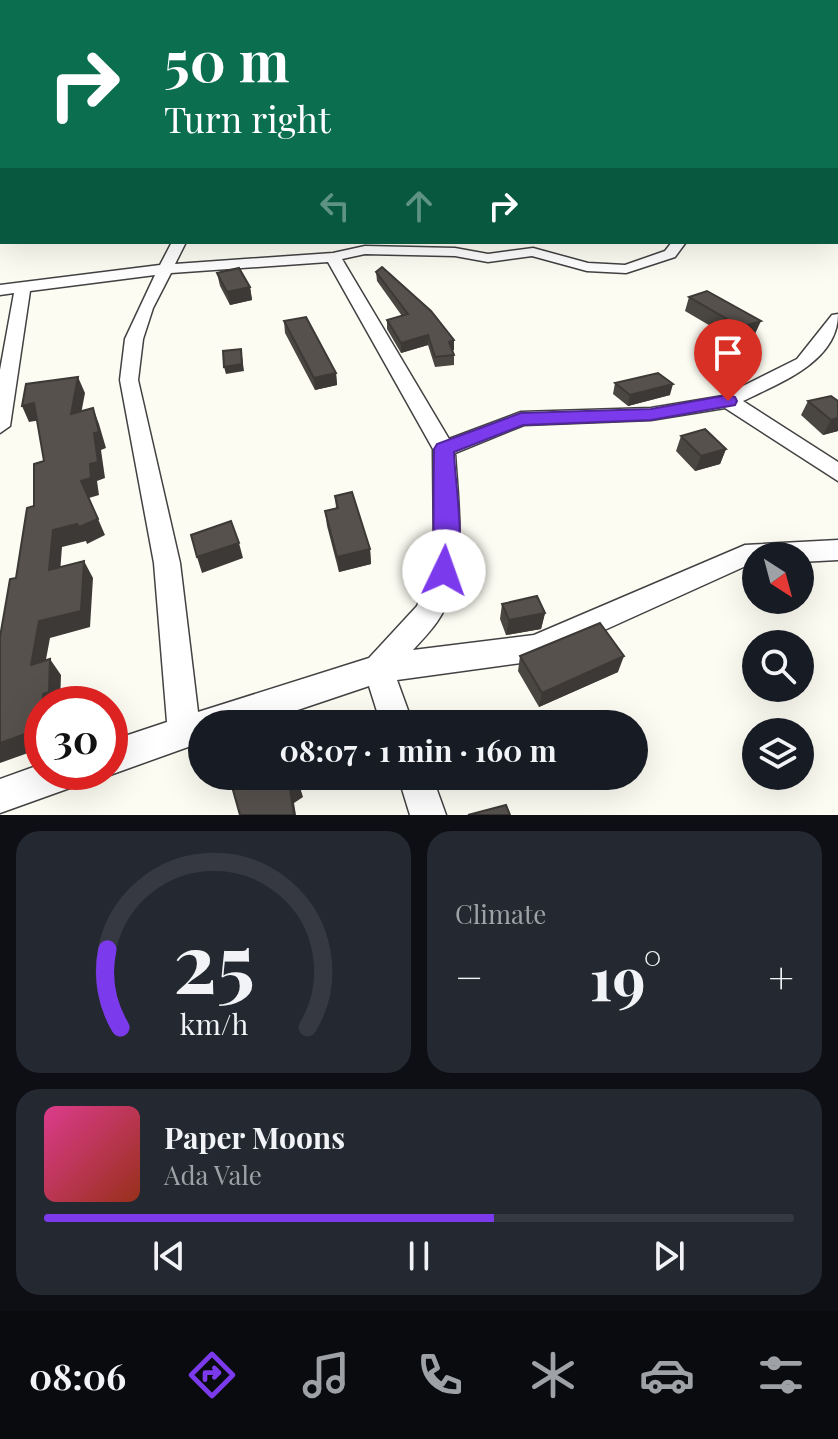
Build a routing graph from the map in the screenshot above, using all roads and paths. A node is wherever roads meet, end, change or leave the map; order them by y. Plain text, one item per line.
1 (178, 244) edge
2 (678, 244) edge
3 (333, 257) junction
4 (164, 269) junction
5 (23, 288) junction
6 (0, 290) edge
7 (838, 319) edge
8 (728, 401) junction
9 (0, 426) edge
10 (444, 449) junction
11 (838, 473) edge
12 (838, 550) edge
13 (378, 669) junction
14 (195, 710) edge
15 (251, 710) edge
16 (392, 710) edge
17 (188, 731) edge
18 (128, 752) edge
19 (24, 788) edge
20 (420, 790) edge
21 (0, 796) edge
22 (428, 815) edge

1 - 4 street
2 - 3 street
3 - 4 street
3 - 10 street
4 - 5 street
4 - 14 street
5 - 6 street
5 - 9 street
7 - 8 street
8 - 10 street
8 - 11 street
10 - 13 street
12 - 13 street
13 - 15 street
13 - 16 street
17 - 18 street
19 - 21 street
20 - 22 street

